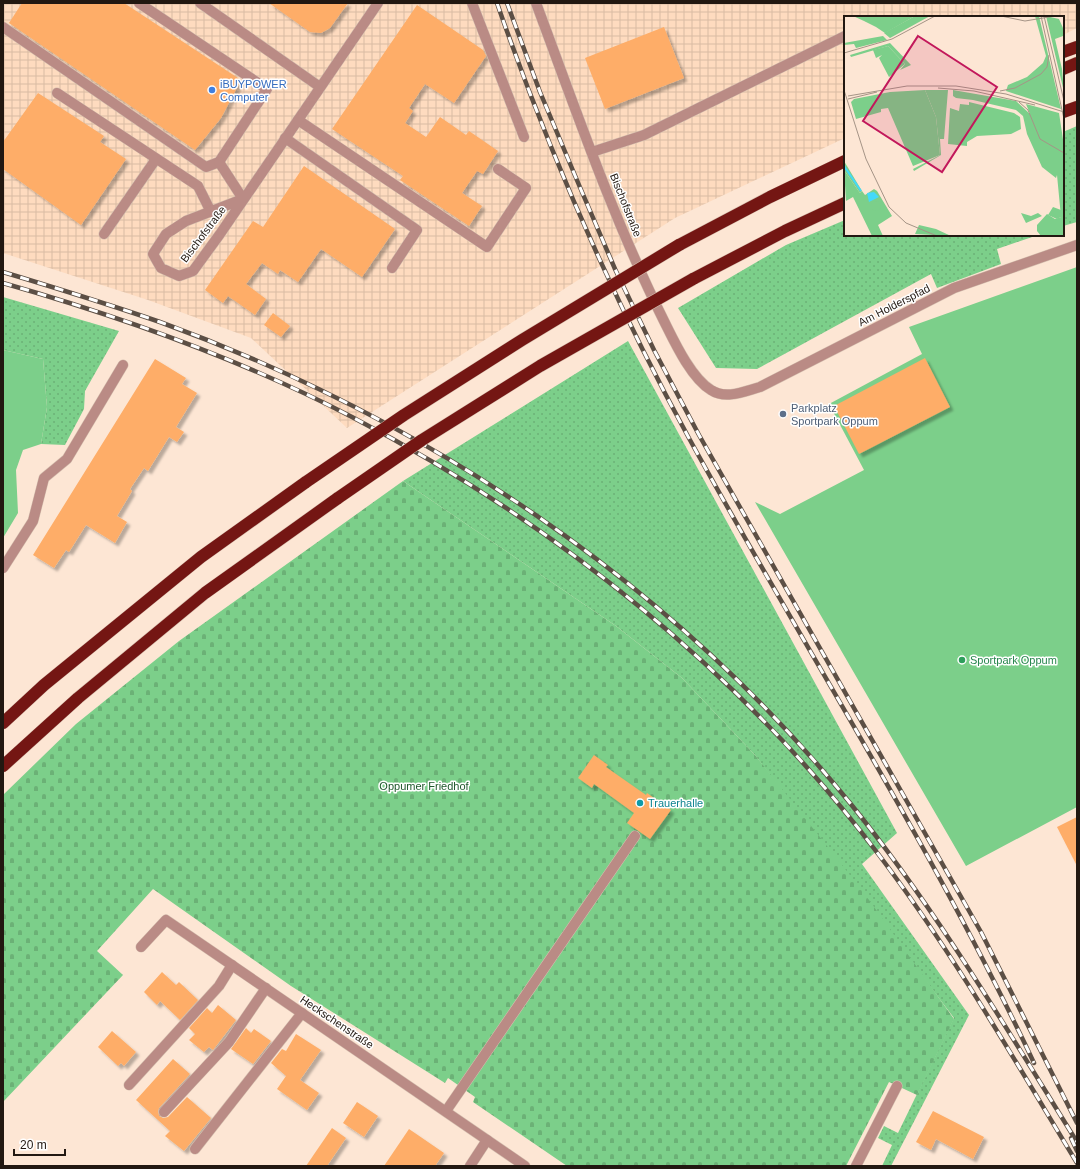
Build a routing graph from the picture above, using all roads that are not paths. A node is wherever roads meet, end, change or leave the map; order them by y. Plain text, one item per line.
1 (139, 3) edge
2 (200, 3) edge
3 (378, 3) edge
4 (472, 3) edge
5 (536, 3) edge
6 (3, 27) edge
7 (844, 36) edge
8 (1077, 47) edge
9 (1064, 52) edge
10 (1077, 63) edge
11 (1064, 69) edge
12 (320, 87) junction
13 (58, 93) dead end
14 (1077, 107) edge
15 (1064, 112) edge
16 (298, 120) junction
17 (524, 137) dead end
18 (285, 138) junction
19 (592, 152) junction
20 (156, 159) junction
21 (844, 161) edge
22 (219, 162) junction
23 (498, 169) dead end
24 (243, 199) junction
25 (844, 203) edge
26 (211, 212) junction
27 (104, 234) dead end
28 (1077, 245) edge
29 (392, 268) dead end
30 (123, 365) dead end
31 (726, 396) joint
32 (3, 568) edge
33 (3, 723) edge
34 (3, 766) edge
35 (635, 836) dead end
36 (141, 947) dead end
37 (232, 965) junction
38 (266, 988) junction
39 (302, 1013) junction
40 (129, 1085) dead end
41 (897, 1086) dead end
42 (164, 1112) dead end
43 (446, 1112) junction
44 (487, 1140) junction
45 (195, 1149) dead end
46 (470, 1166) edge
47 (525, 1166) edge
48 (856, 1166) edge

1 - 22 street
2 - 12 street
3 - 12 street, Bischofstraße
4 - 17 street
5 - 19 street, Bischofstraße
6 - 22 street
7 - 19 street
8 - 9 highway
10 - 11 highway
12 - 16 street, Bischofstraße
13 - 20 street
14 - 15 highway
16 - 18 street, Bischofstraße
16 - 23 street
18 - 24 street, Bischofstraße
18 - 29 street
19 - 31 street, Bischofstraße
20 - 26 street
20 - 27 street
21 - 33 highway, bridge
22 - 24 street
24 - 26 street, Bischofstraße
24 - 26 street, Bischofstraße
25 - 34 highway, bridge
28 - 31 street, Am Holderspfad
30 - 32 street
35 - 43 street
36 - 37 street, Heckschenstraße
37 - 38 street, Heckschenstraße
37 - 40 street
38 - 39 street, Heckschenstraße
38 - 42 street
39 - 43 street, Heckschenstraße
39 - 45 street
41 - 48 street
43 - 44 street, Heckschenstraße
44 - 46 street
44 - 47 street, Heckschenstraße

